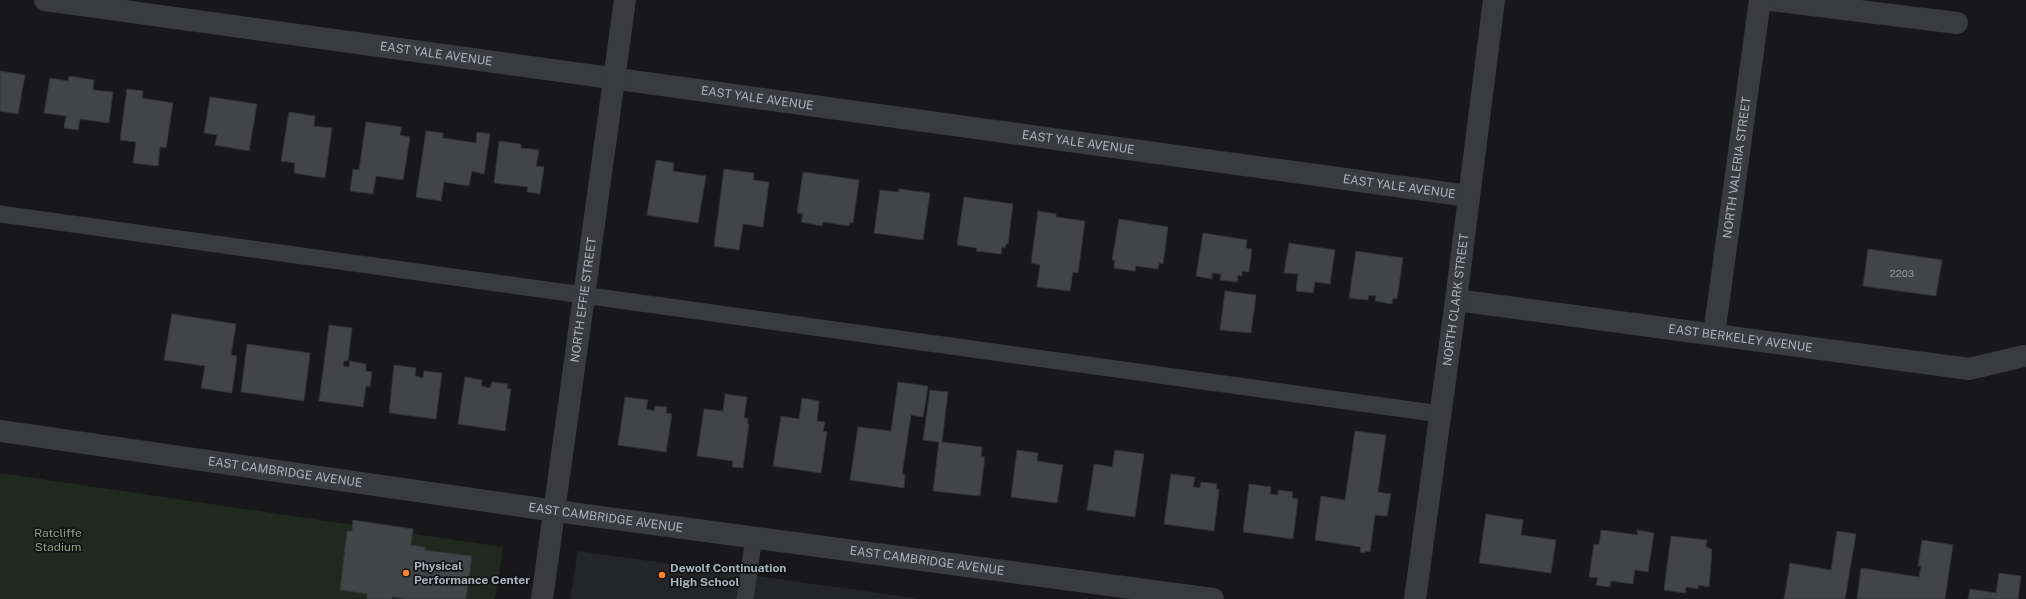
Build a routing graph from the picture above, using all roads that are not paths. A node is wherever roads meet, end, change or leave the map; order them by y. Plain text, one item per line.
1 (45, 0) edge
2 (625, 0) edge
3 (1494, 0) edge
4 (1760, 0) edge
5 (1771, 0) edge
6 (1957, 22) dead end
7 (615, 78) junction
8 (1468, 196) junction
9 (0, 214) edge
10 (585, 296) junction
11 (1456, 300) junction
12 (1714, 334) junction
13 (2024, 356) dead end
14 (1440, 414) junction
15 (0, 431) edge
16 (556, 511) junction
17 (754, 537) junction
18 (542, 599) edge
19 (745, 599) edge
20 (1213, 599) edge
21 (1415, 599) edge

1 - 7 street, EAST YALE AVENUE
2 - 7 street, NORTH EFFIE STREET
3 - 8 street, NORTH CLARK STREET
4 - 12 street, NORTH VALERIA STREET
5 - 6 street
7 - 8 street, EAST YALE AVENUE
7 - 10 street, NORTH EFFIE STREET
8 - 11 street, NORTH CLARK STREET
9 - 10 lane
10 - 14 lane
10 - 16 street, NORTH EFFIE STREET
11 - 12 street, EAST BERKELEY AVENUE
11 - 14 street, NORTH CLARK STREET
12 - 13 street, EAST BERKELEY AVENUE
14 - 21 street, NORTH CLARK STREET
15 - 16 street, EAST CAMBRIDGE AVENUE
16 - 17 street, EAST CAMBRIDGE AVENUE
16 - 18 street, NORTH EFFIE STREET
17 - 19 lane
17 - 20 street, EAST CAMBRIDGE AVENUE

